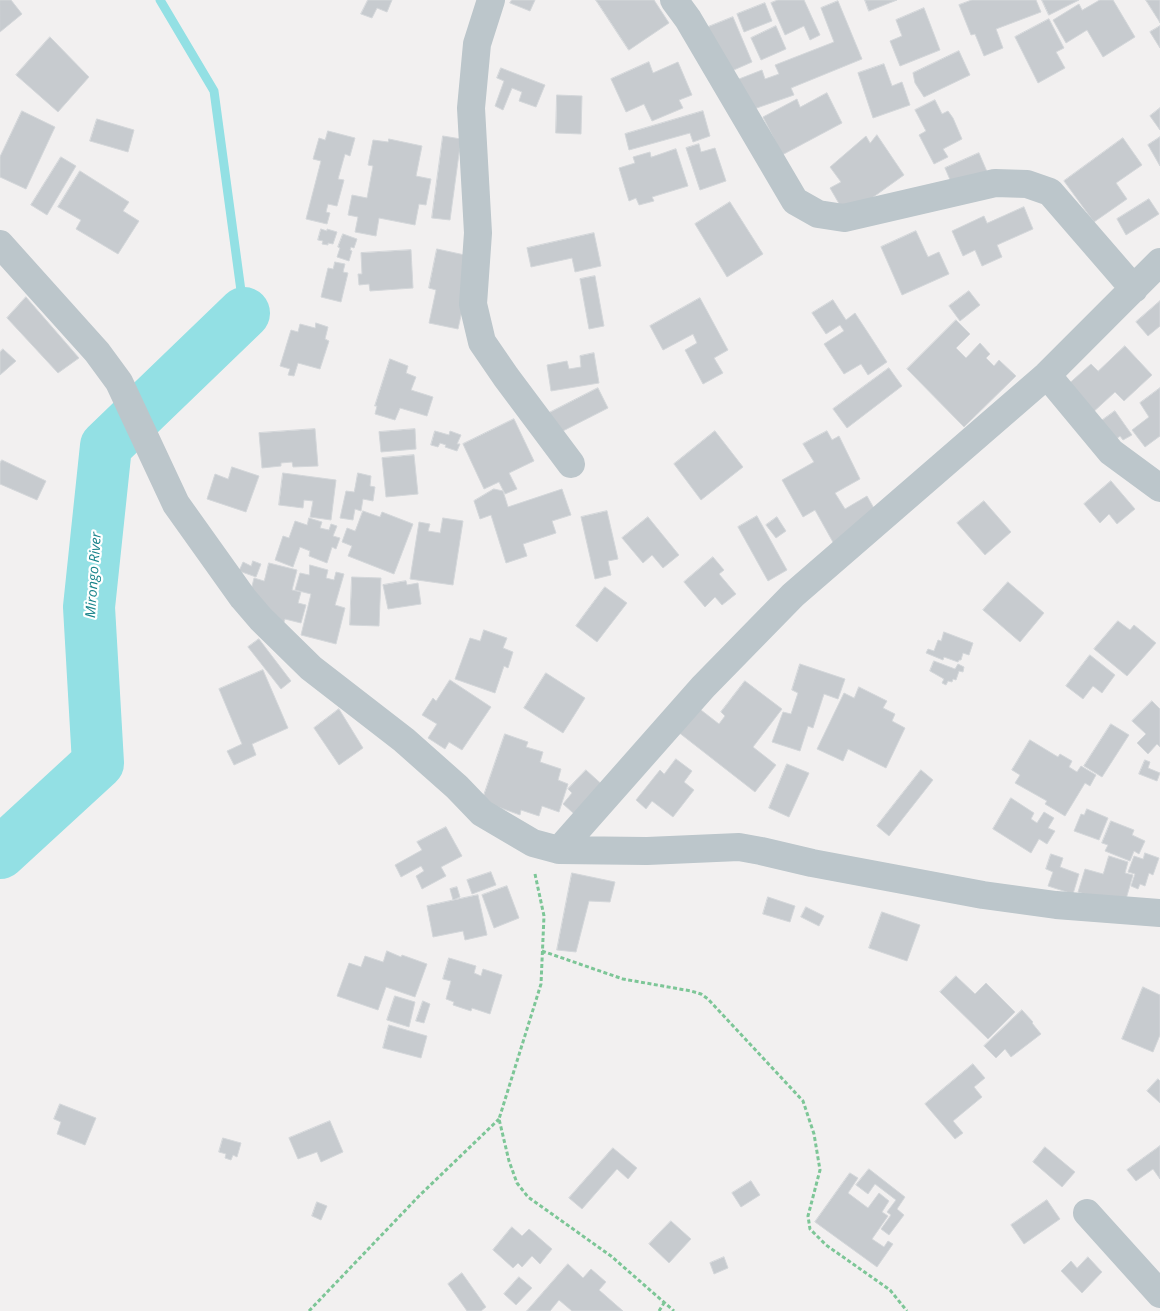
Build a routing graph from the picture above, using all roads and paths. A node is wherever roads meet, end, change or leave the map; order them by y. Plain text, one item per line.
1 (491, 0) edge
2 (674, 0) edge
3 (0, 244) edge
4 (1160, 262) edge
5 (1134, 288) junction
6 (1046, 375) junction
7 (571, 464) dead end
8 (1160, 488) edge
9 (559, 850) junction
10 (531, 866) dead end
11 (1160, 913) edge
12 (542, 951) junction
13 (499, 1119) junction
14 (1087, 1213) dead end
15 (1160, 1294) edge
16 (664, 1302) junction
17 (309, 1311) edge
18 (659, 1311) edge
19 (674, 1311) edge
20 (907, 1311) edge

1 - 7 street
2 - 5 street
3 - 9 street
4 - 5 street
5 - 6 street
6 - 8 street
6 - 9 street
9 - 11 street
10 - 12 path
12 - 13 path
12 - 20 path
13 - 16 path
13 - 17 path
14 - 15 street
16 - 18 path
16 - 19 path

